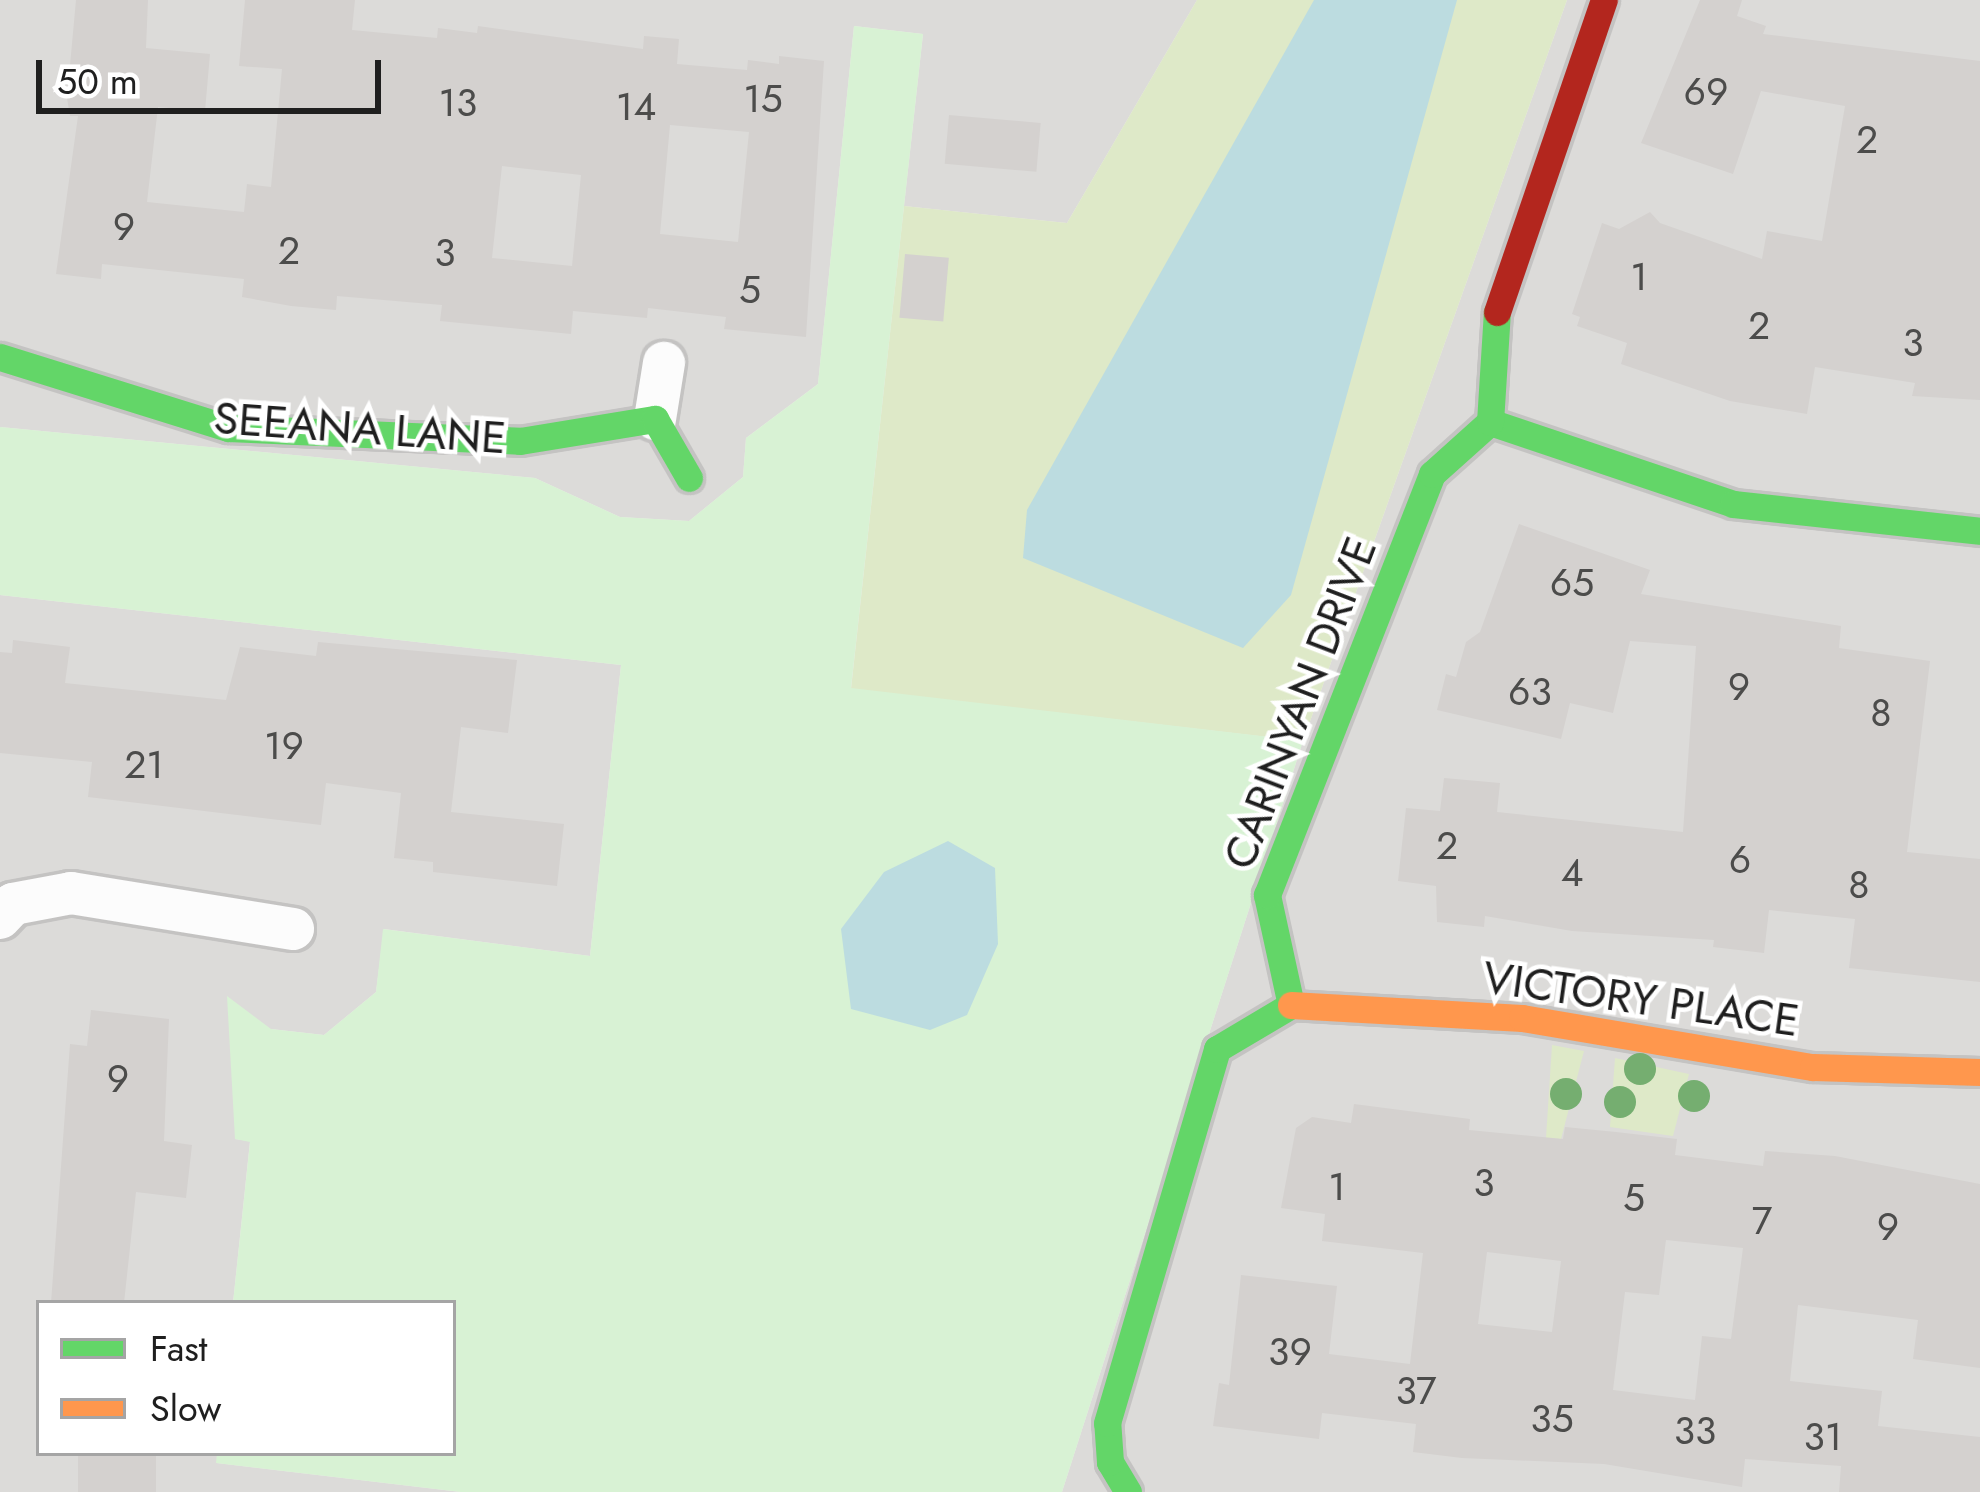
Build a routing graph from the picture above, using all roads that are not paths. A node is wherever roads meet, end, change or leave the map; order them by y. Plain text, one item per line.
1 (1604, 0) edge
2 (0, 357) edge
3 (664, 362) dead end
4 (656, 419) junction
5 (1490, 422) junction
6 (689, 478) dead end
7 (1980, 531) edge
8 (0, 918) edge
9 (293, 929) dead end
10 (1291, 1005) junction
11 (1980, 1072) edge
12 (1128, 1492) edge

1 - 5 street
2 - 4 street, SEEANA LANE
3 - 4 street
4 - 6 street
5 - 7 street
5 - 10 street, CARINYAN DRIVE
8 - 9 street
10 - 11 street, VICTORY PLACE
10 - 12 street

